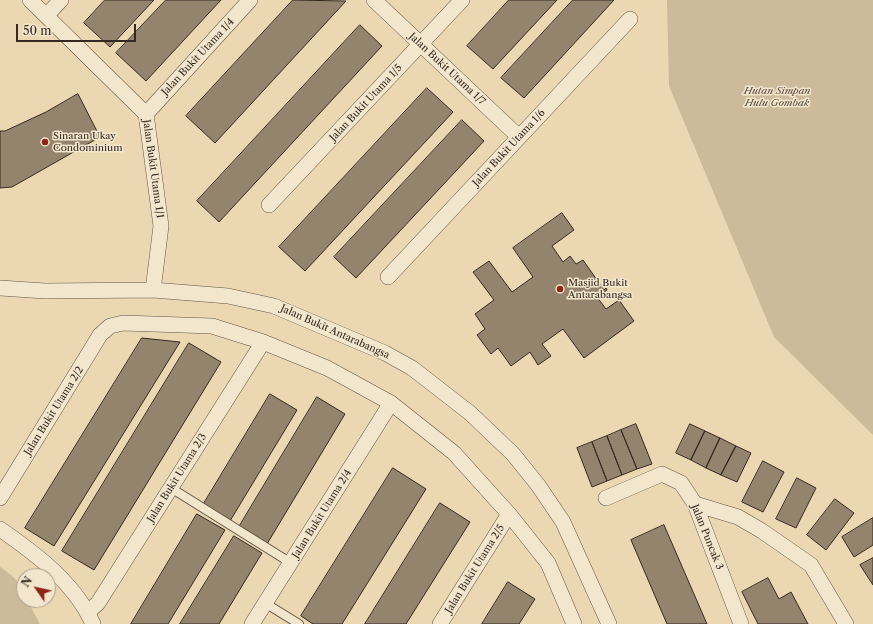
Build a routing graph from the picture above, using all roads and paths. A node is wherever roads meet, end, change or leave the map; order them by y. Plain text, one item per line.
1 (30, 0) edge
2 (61, 0) edge
3 (250, 0) edge
4 (374, 0) edge
5 (462, 0) edge
6 (47, 16) junction
7 (630, 19) dead end
8 (421, 44) junction
9 (146, 114) junction
10 (519, 137) junction
11 (270, 205) dead end
12 (388, 277) dead end
13 (0, 288) edge
14 (153, 290) junction
15 (263, 342) junction
16 (391, 403) junction
17 (171, 488) junction
18 (0, 498) edge
19 (606, 498) dead end
20 (694, 504) junction
21 (509, 514) junction
22 (0, 529) edge
23 (291, 563) junction
24 (265, 603) junction
25 (90, 618) edge
26 (252, 624) edge
27 (299, 624) edge
28 (440, 624) edge
29 (574, 624) edge
30 (609, 624) edge
31 (741, 624) edge
32 (846, 624) edge

1 - 6 street, Jalan Bukit Utama 1/1
2 - 6 street
3 - 9 street, Jalan Bukit Utama 1/4
4 - 8 street, Jalan Bukit Utama 1/7
5 - 8 street, Jalan Bukit Utama 1/5
6 - 9 street, Jalan Bukit Utama 1/1
7 - 10 street, Jalan Bukit Utama 1/6
8 - 10 street, Jalan Bukit Utama 1/7
8 - 11 street, Jalan Bukit Utama 1/5
9 - 14 street, Jalan Bukit Utama 1/1
10 - 12 street, Jalan Bukit Utama 1/6
13 - 14 street, Jalan Bukit Antarabangsa
14 - 30 street, Jalan Bukit Antarabangsa
15 - 16 street
15 - 17 street, Jalan Bukit Utama 2/3
15 - 18 street, Jalan Bukit Utama 2/2
16 - 21 street
16 - 23 street, Jalan Bukit Utama 2/4
17 - 23 lane
17 - 25 street, Jalan Bukit Utama 2/3
19 - 20 street, Jalan Puncak 3
20 - 31 street, Jalan Puncak 3
20 - 32 street
21 - 28 street, Jalan Bukit Utama 2/5
21 - 29 street
22 - 25 street
23 - 24 street, Jalan Bukit Utama 2/4
24 - 26 street, Jalan Bukit Utama 2/4
24 - 27 lane

